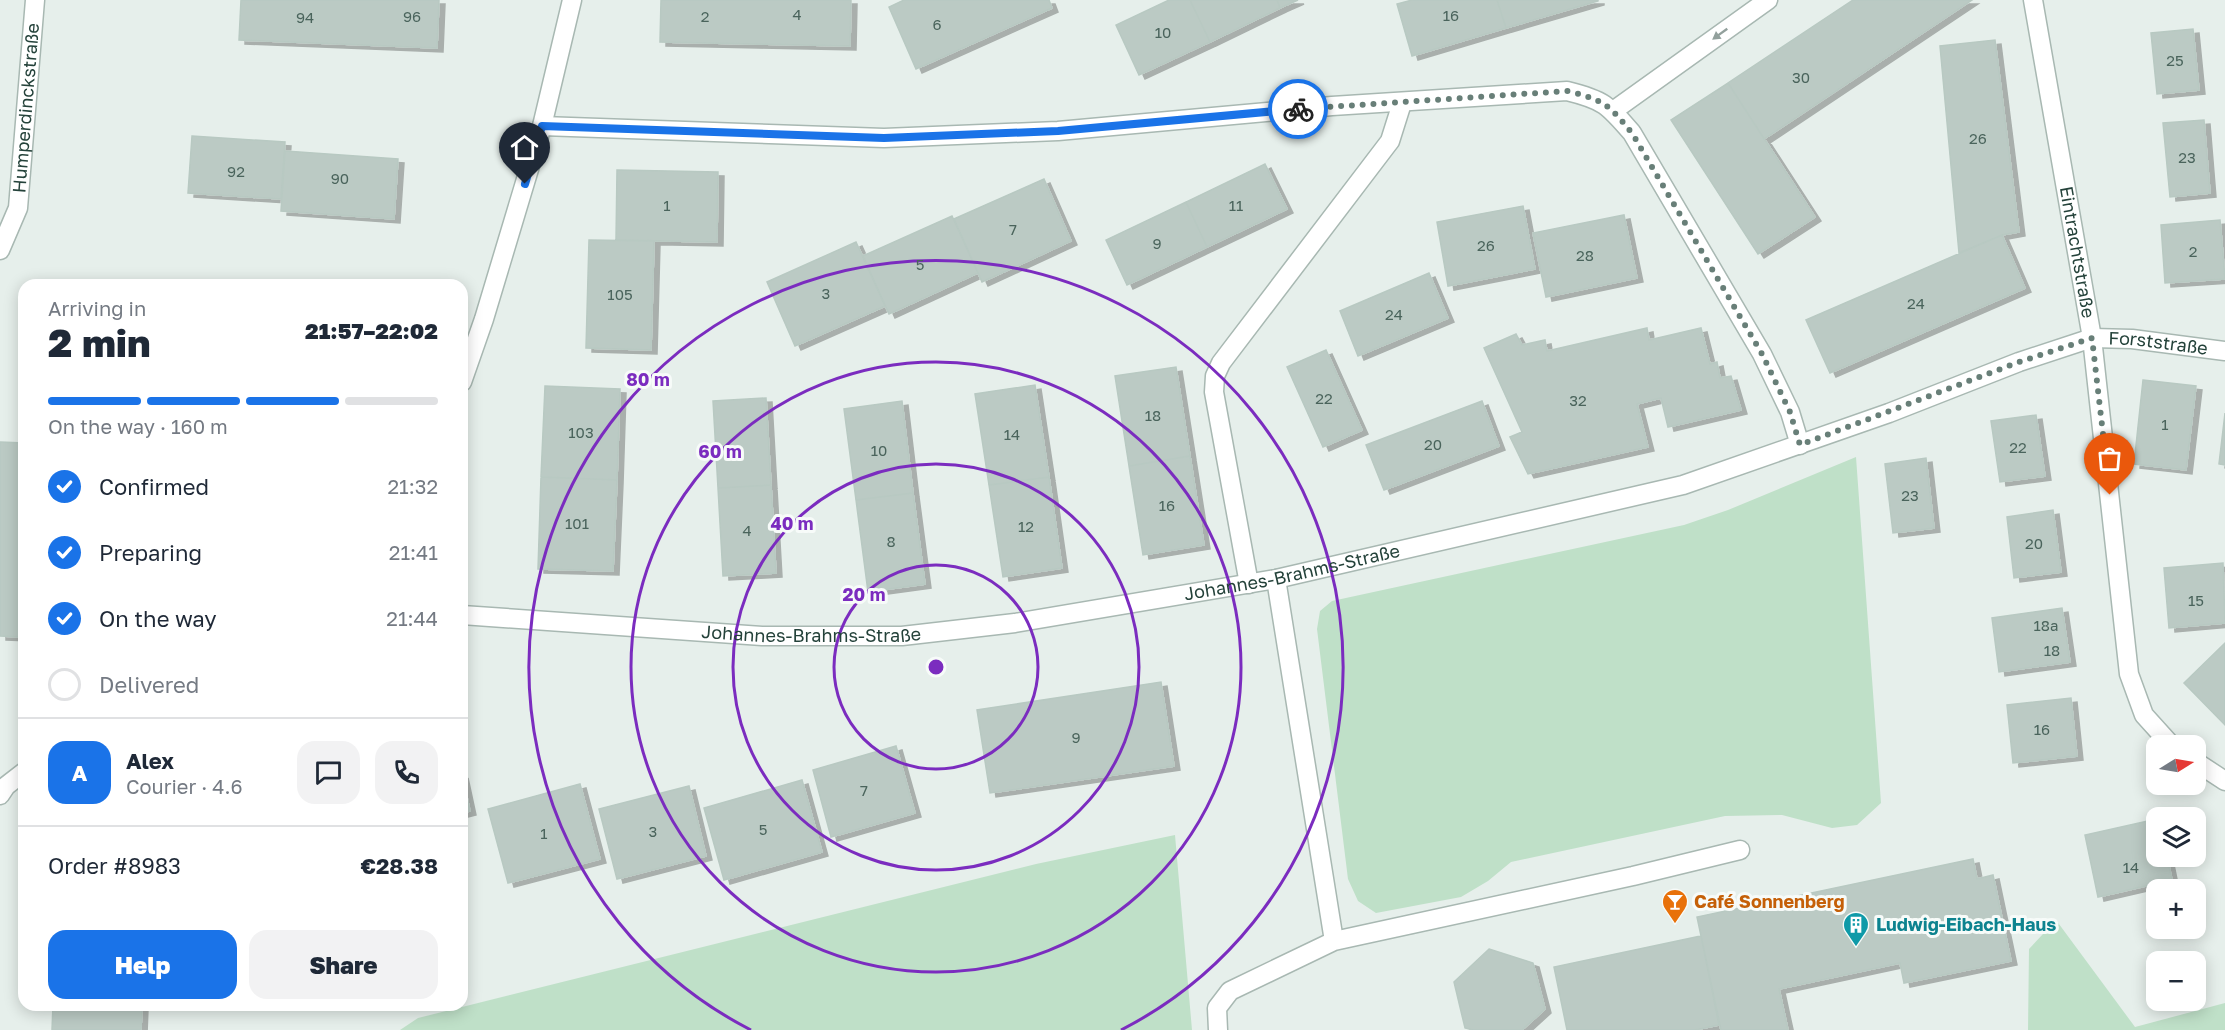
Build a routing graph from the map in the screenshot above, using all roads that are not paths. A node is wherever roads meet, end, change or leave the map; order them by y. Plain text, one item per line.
1 (35, 0) edge
2 (572, 0) edge
3 (1767, 0) edge
4 (2033, 0) edge
5 (1402, 103) junction
6 (1613, 111) junction
7 (542, 126) junction
8 (0, 250) edge
9 (2092, 338) junction
10 (2225, 351) edge
11 (468, 365) edge
12 (1800, 445) junction
13 (1276, 579) junction
14 (1249, 584) junction
15 (468, 615) edge
16 (2162, 735) edge
17 (2206, 769) edge
18 (18, 777) edge
19 (2225, 782) edge
20 (0, 795) edge
21 (1740, 850) dead end
22 (1334, 941) junction
23 (1218, 1030) edge

1 - 8 street, Humperdinckstraße
2 - 7 street
3 -> 6 street
4 - 9 street, Eintrachtstraße
5 - 6 street
5 - 7 street
5 - 14 street
6 - 12 street
7 - 11 street
9 - 10 street, Forststraße
9 - 12 street, Johannes-Brahms-Straße
9 - 16 street, Eintrachtstraße
12 - 13 street, Johannes-Brahms-Straße
13 - 14 street, Johannes-Brahms-Straße
13 - 22 street
14 - 15 street, Johannes-Brahms-Straße
17 - 19 street
18 - 20 street
21 - 22 street
22 - 23 street

